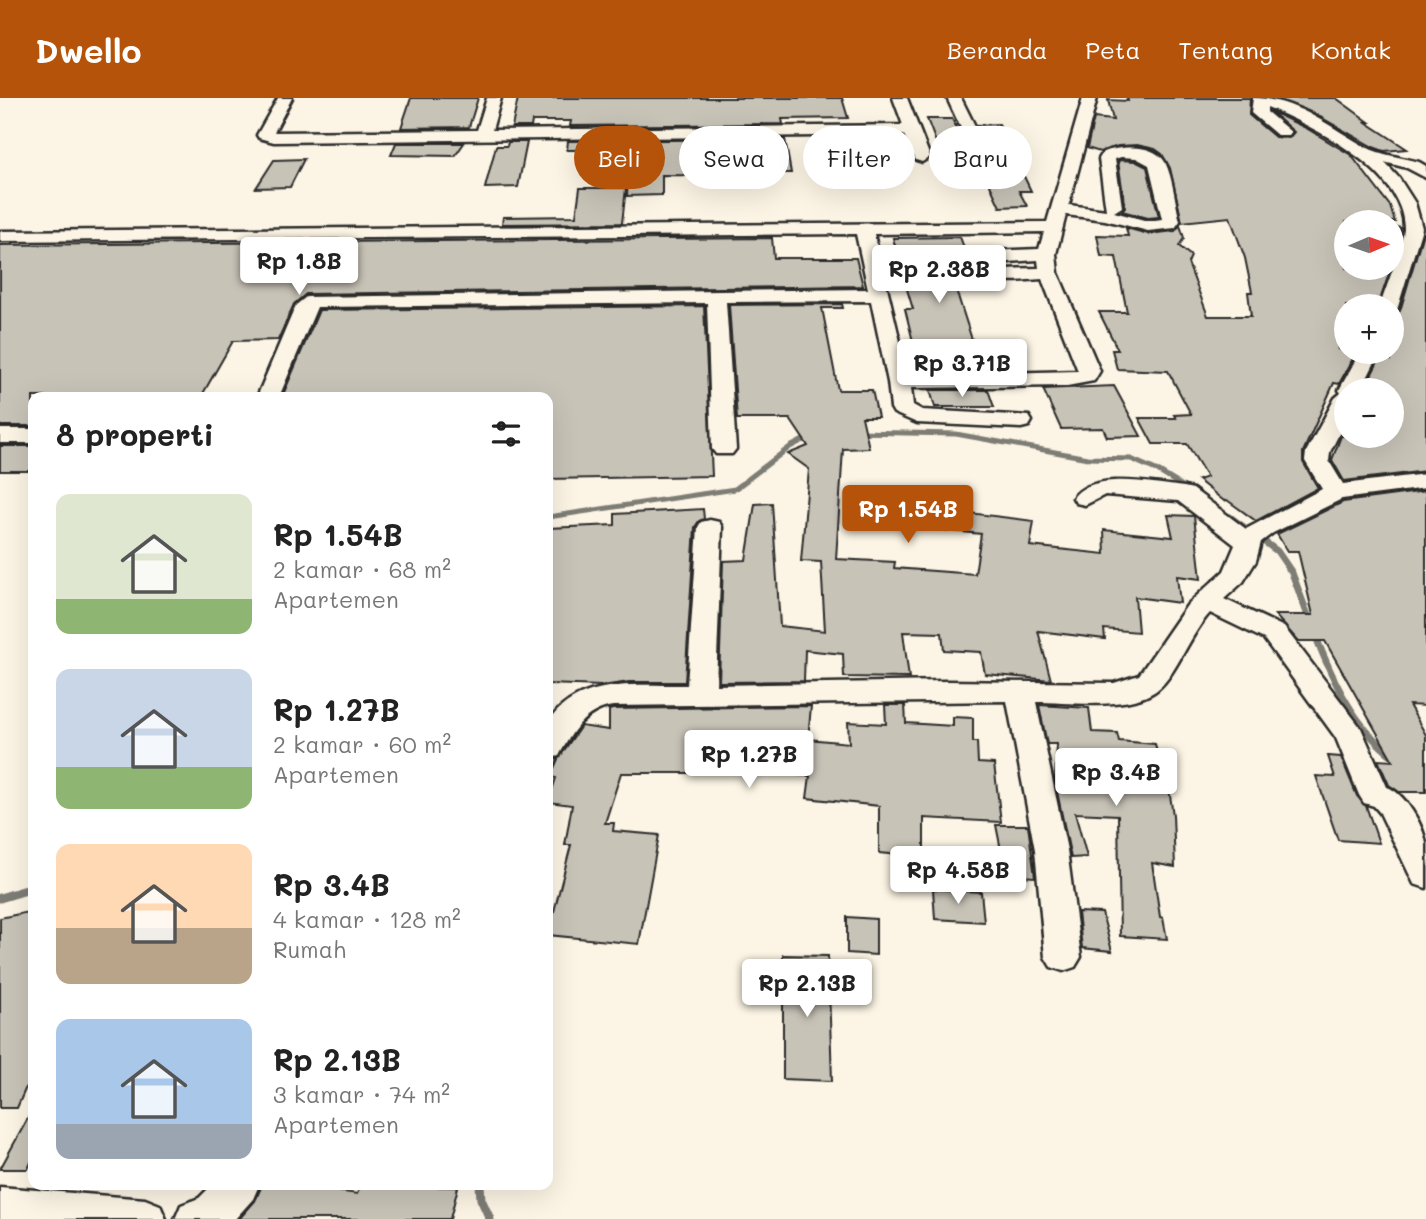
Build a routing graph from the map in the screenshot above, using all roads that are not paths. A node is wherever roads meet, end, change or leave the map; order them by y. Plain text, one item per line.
1 (285, 98) edge
2 (494, 98) edge
3 (900, 98) edge
4 (954, 98) edge
5 (1090, 98) edge
6 (1261, 98) edge
7 (911, 126) edge
8 (967, 126) edge
9 (803, 131) edge
10 (1283, 132) dead end
11 (483, 135) junction
12 (915, 142) edge
13 (1363, 152) junction
14 (922, 158) dead end
15 (1426, 173) edge
16 (1113, 207) dead end
17 (1057, 218) junction
18 (864, 229) junction
19 (0, 236) edge
20 (932, 277) dead end
21 (879, 286) junction
22 (1394, 294) edge
23 (716, 296) junction
24 (900, 382) junction
25 (270, 392) edge
26 (1021, 421) dead end
27 (1334, 421) edge
28 (0, 436) edge
29 (28, 436) edge
30 (724, 449) dead end
31 (1426, 481) edge
32 (1336, 492) junction
33 (1085, 498) dead end
34 (710, 527) dead end
35 (1254, 537) junction
36 (1206, 601) junction
37 (1020, 692) junction
38 (701, 695) junction
39 (553, 739) edge
40 (1426, 875) edge
41 (1063, 957) dead end
42 (234, 1190) edge
43 (0, 1207) edge
44 (145, 1219) edge
45 (196, 1219) edge

1 - 11 street
2 - 11 street
3 - 7 street
4 - 8 street
5 - 17 street
6 - 10 street
6 - 13 street
9 - 11 street
12 - 14 street
13 - 15 street
13 - 22 street
16 - 17 street
17 - 18 street
17 - 24 street
18 - 19 street
18 - 21 street
20 - 21 street
21 - 23 street
21 - 24 street
23 - 25 street
23 - 30 street
24 - 26 street
27 - 32 street
28 - 29 street
31 - 32 street
32 - 35 street
33 - 35 street
34 - 38 street
35 - 36 street
36 - 37 street
36 - 40 street
37 - 38 street
37 - 41 street
38 - 39 street
42 - 45 street
43 - 44 street

